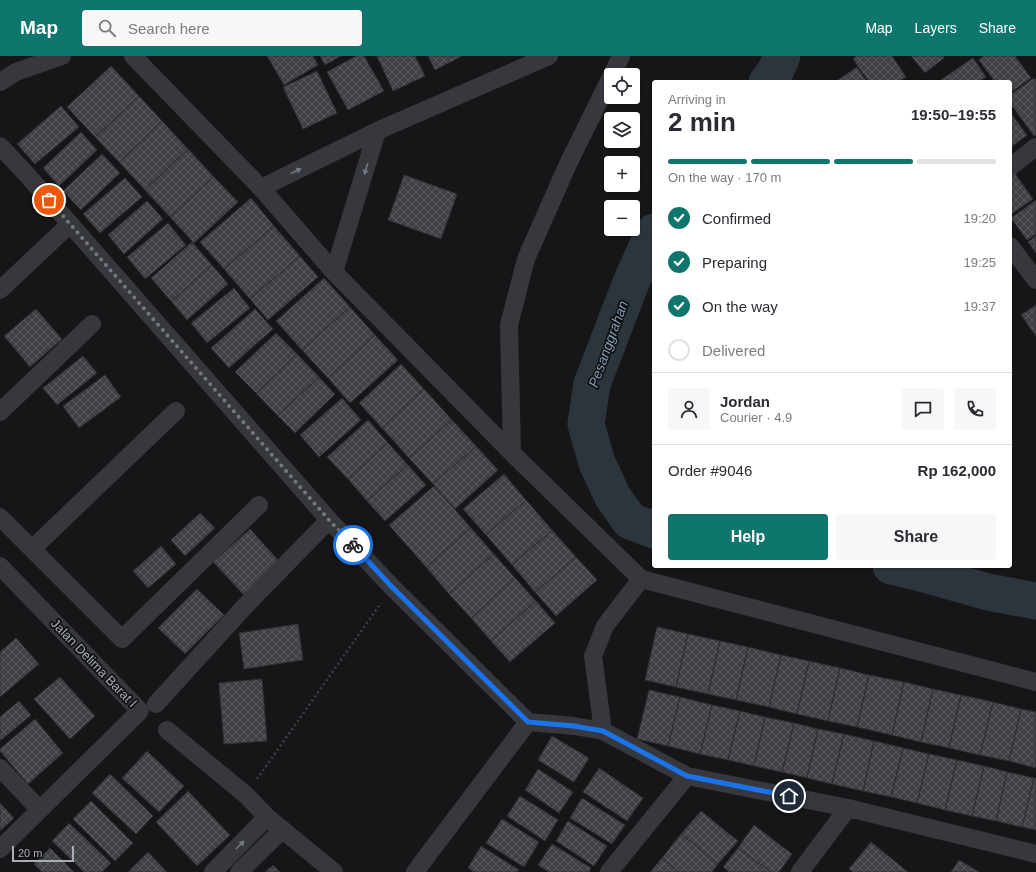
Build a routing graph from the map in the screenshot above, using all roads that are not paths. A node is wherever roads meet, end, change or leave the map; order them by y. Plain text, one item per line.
1 (62, 56) edge
2 (133, 56) edge
3 (549, 56) edge
4 (621, 56) edge
5 (615, 68) edge
6 (0, 82) edge
7 (604, 90) edge
8 (377, 132) junction
9 (0, 146) edge
10 (1036, 147) edge
11 (1012, 165) edge
12 (261, 188) junction
13 (70, 224) junction
14 (1012, 249) edge
15 (334, 272) junction
16 (1036, 280) edge
17 (0, 290) edge
18 (92, 324) dead end
19 (176, 410) dead end
20 (0, 412) edge
21 (512, 453) junction
22 (260, 505) dead end
23 (0, 517) edge
24 (329, 520) junction
25 (32, 549) junction
26 (0, 566) edge
27 (641, 579) junction
28 (1036, 682) edge
29 (156, 704) dead end
30 (528, 722) junction
31 (167, 730) dead end
32 (603, 731) junction
33 (0, 768) edge
34 (687, 776) junction
35 (848, 808) junction
36 (39, 809) junction
37 (267, 817) junction
38 (282, 830) junction
39 (0, 848) edge
40 (1036, 854) edge
41 (213, 872) edge
42 (240, 872) edge
43 (334, 872) edge
44 (414, 872) edge
45 (609, 872) edge
46 (800, 872) edge

1 - 6 street
2 - 12 street
3 - 8 street
4 - 5 street
7 - 21 street
12 -> 8 street
8 -> 15 street
9 - 13 street
10 - 11 street
12 - 15 street
13 - 17 street
13 - 24 street
14 - 16 street
15 - 21 street
18 - 20 street
19 - 25 street
21 - 27 street
22 - 25 street
23 - 25 street
24 - 29 street
24 - 30 street
26 - 36 street, Jalan Delima Barat I
27 - 28 street
27 - 32 street
30 - 32 street
30 - 44 street
31 - 37 street
32 - 34 street
33 - 36 street
34 - 35 street
34 - 45 street
35 - 40 street
35 - 46 street
36 - 39 street, Jalan Delima Barat I
37 - 38 street
41 -> 37 street
38 - 42 street
38 - 43 street

